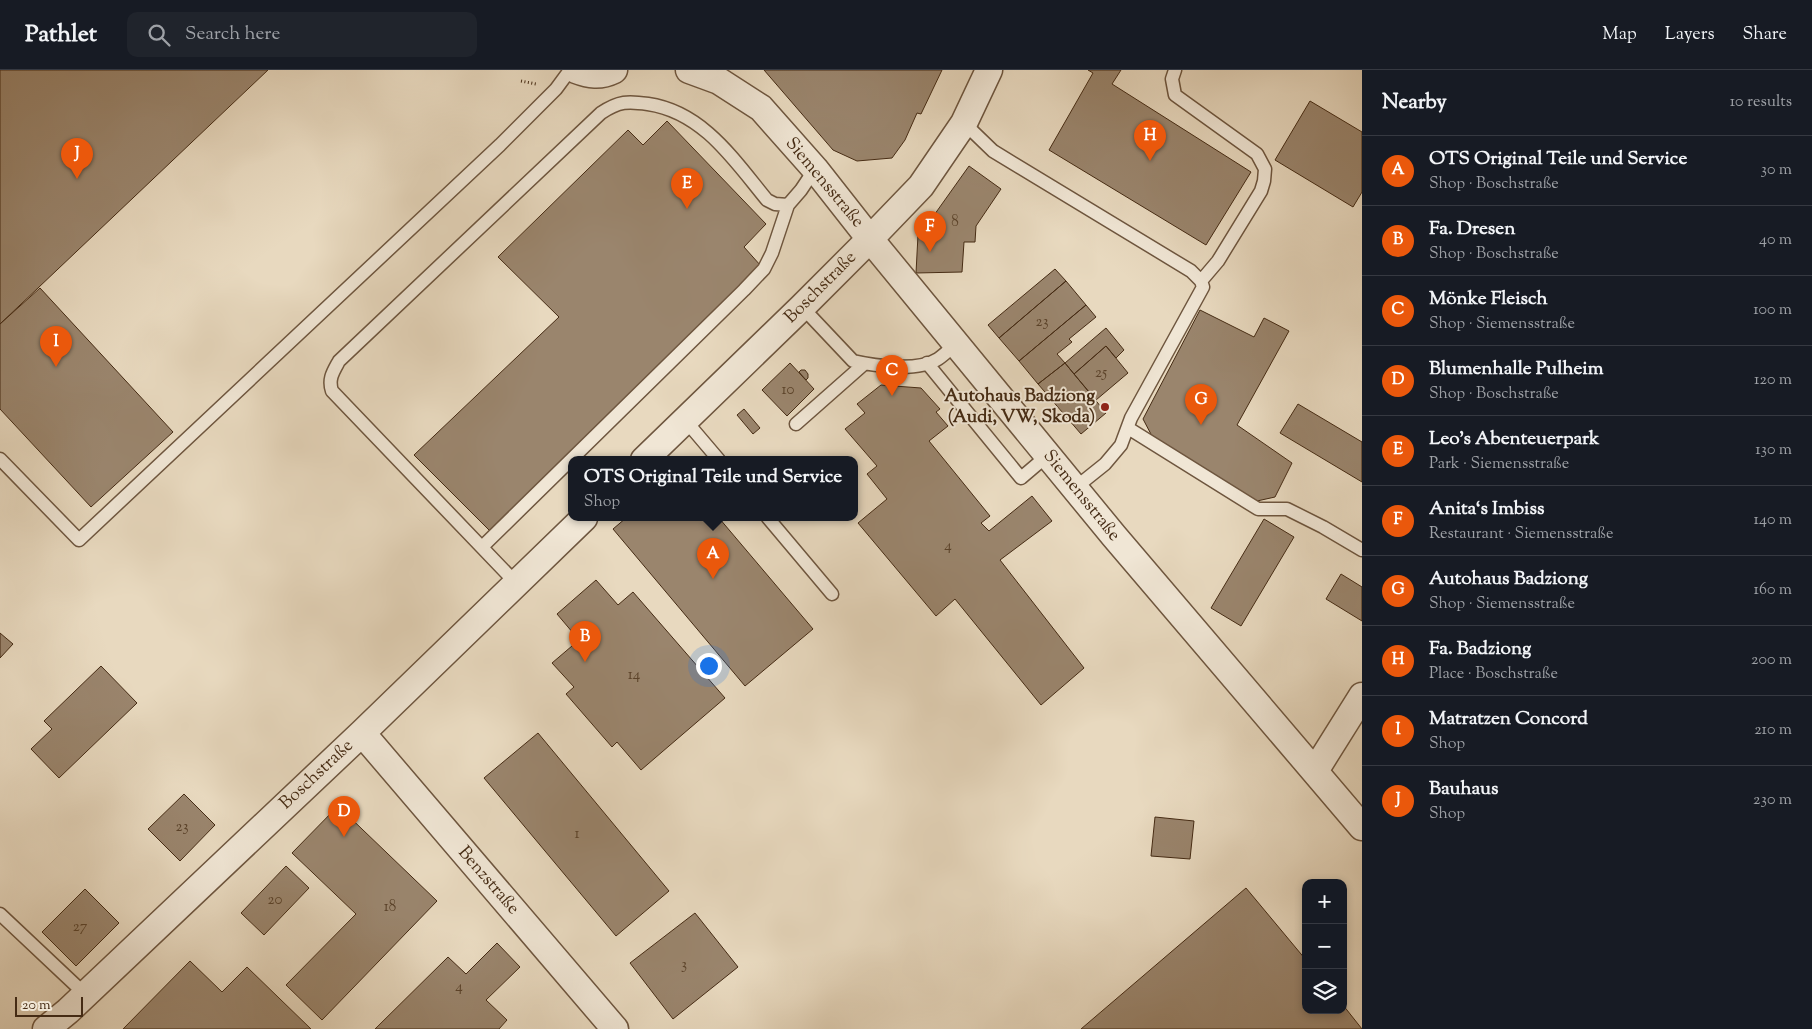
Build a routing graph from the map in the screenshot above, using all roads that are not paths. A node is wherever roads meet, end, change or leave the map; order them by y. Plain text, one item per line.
1 (570, 70) edge
2 (576, 70) edge
3 (614, 70) edge
4 (689, 70) edge
5 (989, 70) edge
6 (1175, 70) edge
7 (964, 123) junction
8 (815, 169) junction
9 (788, 205) junction
10 (870, 239) junction
11 (1201, 281) junction
12 (802, 307) junction
13 (956, 344) junction
14 (927, 363) junction
15 (864, 364) junction
16 (685, 420) junction
17 (796, 424) dead end
18 (1128, 428) junction
19 (1048, 455) junction
20 (575, 456) edge
21 (648, 456) edge
22 (716, 456) edge
23 (0, 459) edge
24 (568, 463) edge
25 (1075, 488) junction
26 (581, 521) edge
27 (771, 521) edge
28 (482, 547) junction
29 (1362, 550) edge
30 (516, 583) junction
31 (832, 594) dead end
32 (1362, 696) edge
33 (362, 733) junction
34 (1315, 771) junction
35 (1362, 827) edge
36 (0, 914) edge
37 (86, 994) junction
38 (46, 1029) edge
39 (615, 1029) edge

1 - 23 lane
2 - 3 street
4 - 8 street, Siemensstraße
5 - 7 street, Boschstraße
6 - 11 lane
7 - 10 street, Boschstraße
7 - 11 lane
8 - 9 lane
8 - 10 street, Siemensstraße
9 - 20 lane
9 - 28 lane
10 - 12 street, Boschstraße
10 - 13 street, Siemensstraße
11 - 18 lane
12 - 15 lane
12 - 16 street, Boschstraße
13 - 14 lane
13 - 19 street, Siemensstraße
14 - 15 lane
14 - 19 lane
15 - 17 lane
16 - 21 street, Boschstraße
16 - 22 lane
18 - 25 lane
18 - 29 lane
19 - 25 street, Siemensstraße
24 - 28 lane
25 - 34 street, Siemensstraße
26 - 30 street, Boschstraße
27 - 31 lane
28 - 30 lane
30 - 33 street, Boschstraße
32 - 34 street
33 - 37 street, Boschstraße
33 - 39 street, Benzstraße
34 - 35 street, Siemensstraße
36 - 37 lane
37 - 38 street, Boschstraße

